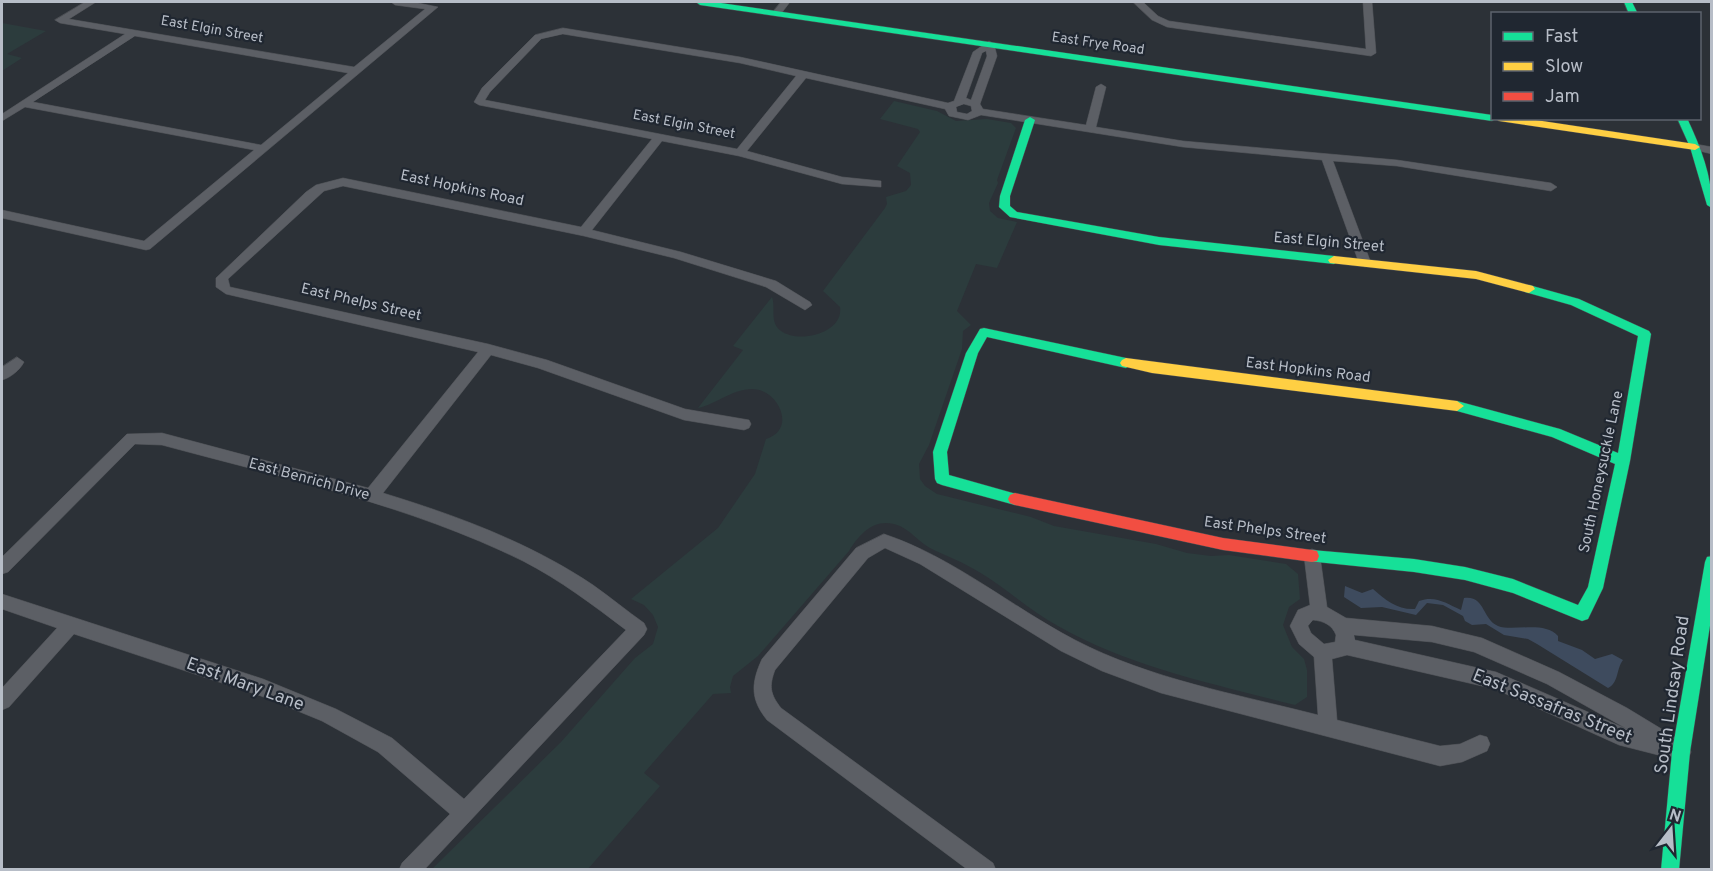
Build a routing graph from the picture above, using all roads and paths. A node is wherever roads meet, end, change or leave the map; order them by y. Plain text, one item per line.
1 (91, 2) edge
2 (395, 2) edge
3 (700, 2) edge
4 (1138, 2) edge
5 (1368, 2) edge
6 (781, 7) edge
7 (133, 33) junction
8 (989, 44) junction
9 (357, 71) junction
10 (804, 73) junction
11 (1101, 87) dead end
12 (24, 104) junction
13 (954, 105) junction
14 (976, 108) junction
15 (2, 118) edge
16 (1491, 118) edge
17 (1030, 120) junction
18 (1513, 120) edge
19 (1683, 120) edge
20 (1090, 129) junction
21 (659, 137) junction
22 (1695, 147) junction
23 (265, 149) junction
24 (1712, 151) edge
25 (740, 153) junction
26 (1326, 156) junction
27 (877, 184) dead end
28 (1551, 187) dead end
29 (1712, 205) edge
30 (2, 214) edge
31 (584, 232) junction
32 (1365, 263) junction
33 (226, 290) joint
34 (805, 305) dead end
35 (1645, 334) joint
36 (488, 349) junction
37 (2, 358) edge
38 (2, 375) edge
39 (744, 424) dead end
40 (1623, 461) junction
41 (942, 479) joint
42 (371, 496) junction
43 (1312, 556) junction
44 (1712, 562) edge
45 (2, 567) edge
46 (2, 602) edge
47 (1319, 612) junction
48 (1582, 614) joint
49 (70, 626) junction
50 (1342, 626) junction
51 (1344, 646) junction
52 (1323, 652) junction
53 (2, 701) edge
54 (1328, 728) junction
55 (1480, 744) dead end
56 (1681, 752) junction
57 (465, 813) junction
58 (409, 870) edge
59 (986, 870) edge
60 (1670, 870) edge

1 - 7 street, East Elgin Street
2 - 9 street
3 - 6 street, East Frye Road
4 - 5 street
6 - 8 street, East Frye Road
7 - 9 street, East Elgin Street
7 - 12 street
8 - 13 street
8 - 14 street
8 - 16 street, East Frye Road
9 - 23 street
10 - 13 street
10 - 21 street, East Elgin Street
10 - 25 street
11 - 20 street
12 - 15 street
12 - 23 street
13 - 14 street
14 - 17 street
17 - 20 street
17 - 32 street, East Elgin Street
18 - 22 street
19 - 22 street
20 - 26 street
21 - 25 street, East Elgin Street
21 - 31 street
22 - 24 street
22 - 29 street
23 - 30 street
25 - 27 street, East Elgin Street
26 - 28 street
26 - 32 street
31 - 33 street, East Hopkins Road
31 - 34 street, East Hopkins Road
32 - 35 street, East Elgin Street
33 - 36 street, East Phelps Street
35 - 40 street, South Honeysuckle Lane
36 - 39 street, East Phelps Street
36 - 42 street
37 - 38 street
40 - 41 street, East Hopkins Road
40 - 48 street, South Honeysuckle Lane
41 - 43 street, East Phelps Street
42 - 45 street, East Benrich Drive
42 - 57 street, East Benrich Drive
43 - 47 street
43 - 48 street, East Phelps Street
44 - 56 street, South Lindsay Road
46 - 49 street, East Mary Lane
47 - 50 street
47 - 52 street
49 - 53 street
49 - 57 street, East Mary Lane
50 - 51 street
50 - 56 street, East Sassafras Street
51 - 52 street
51 - 56 street, East Sassafras Street
52 - 54 street
54 - 55 street
54 - 59 street
56 - 60 street, South Lindsay Road
57 - 58 street

